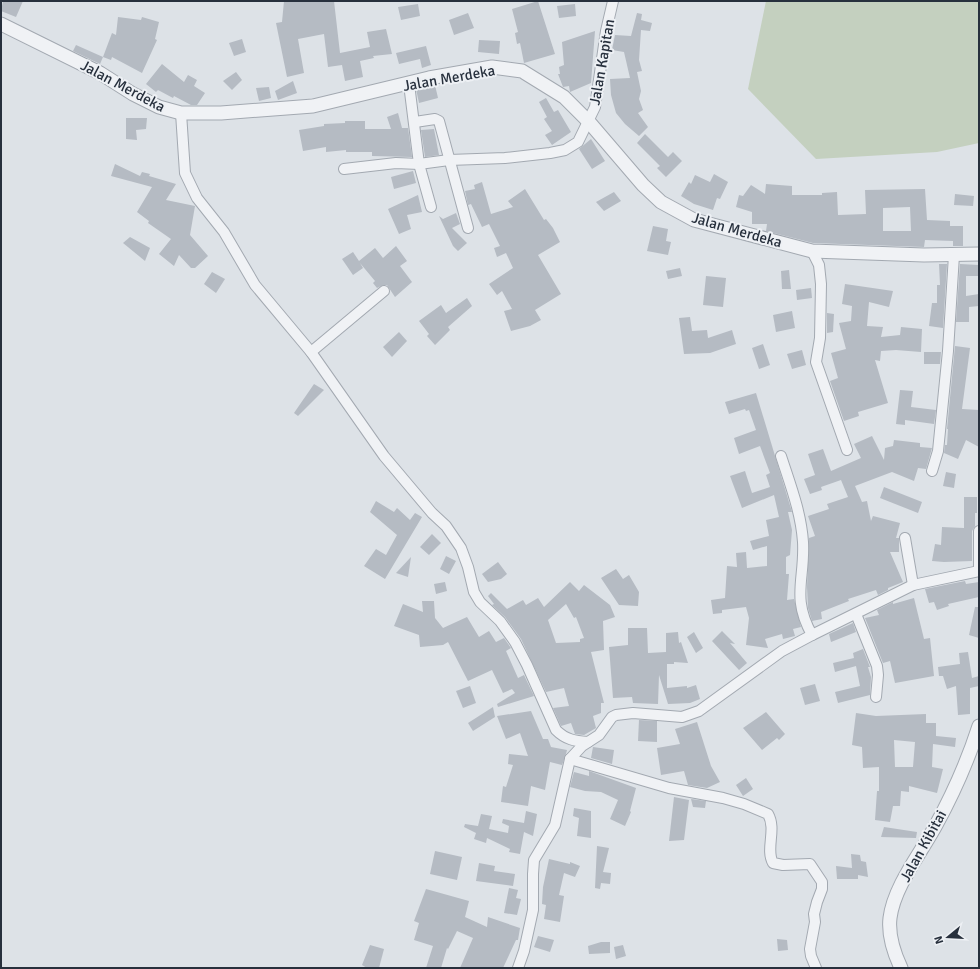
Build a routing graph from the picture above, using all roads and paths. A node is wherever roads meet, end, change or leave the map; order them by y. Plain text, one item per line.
1 (613, 1) edge
2 (1, 24) edge
3 (409, 84) junction
4 (181, 113) junction
5 (415, 122) junction
6 (589, 122) junction
7 (449, 160) junction
8 (419, 164) junction
9 (344, 169) dead end
10 (431, 207) dead end
11 (468, 228) dead end
12 (812, 251) junction
13 (979, 254) edge
14 (954, 255) junction
15 (384, 291) dead end
16 (311, 352) junction
17 (847, 450) dead end
18 (781, 456) dead end
19 (932, 471) dead end
20 (979, 531) edge
21 (905, 538) dead end
22 (979, 571) edge
23 (913, 585) junction
24 (856, 614) junction
25 (812, 635) junction
26 (876, 697) dead end
27 (979, 726) edge
28 (588, 742) junction
29 (570, 759) junction
30 (518, 968) edge
31 (816, 968) edge
32 (901, 968) edge

1 - 6 street, Jalan Kapitan
2 - 4 street, Jalan Merdeka
3 - 4 street, Jalan Merdeka
3 - 5 street
3 - 6 street, Jalan Merdeka
4 - 16 street
5 - 7 street
5 - 8 street
6 - 7 street, Jalan Kapitan
6 - 12 street, Jalan Merdeka
7 - 8 street, Jalan Kapitan
7 - 11 street
8 - 9 street, Jalan Kapitan
8 - 10 street
12 - 14 street, Jalan Merdeka
12 - 17 street
13 - 14 street, Jalan Merdeka
14 - 19 street
15 - 16 street
16 - 28 street
18 - 25 street
20 - 22 street
21 - 23 street
22 - 23 street
23 - 24 street
24 - 25 street
24 - 26 street
25 - 28 street
27 - 32 street, Jalan Kibitai
28 - 29 street
29 - 30 street
29 - 31 street

